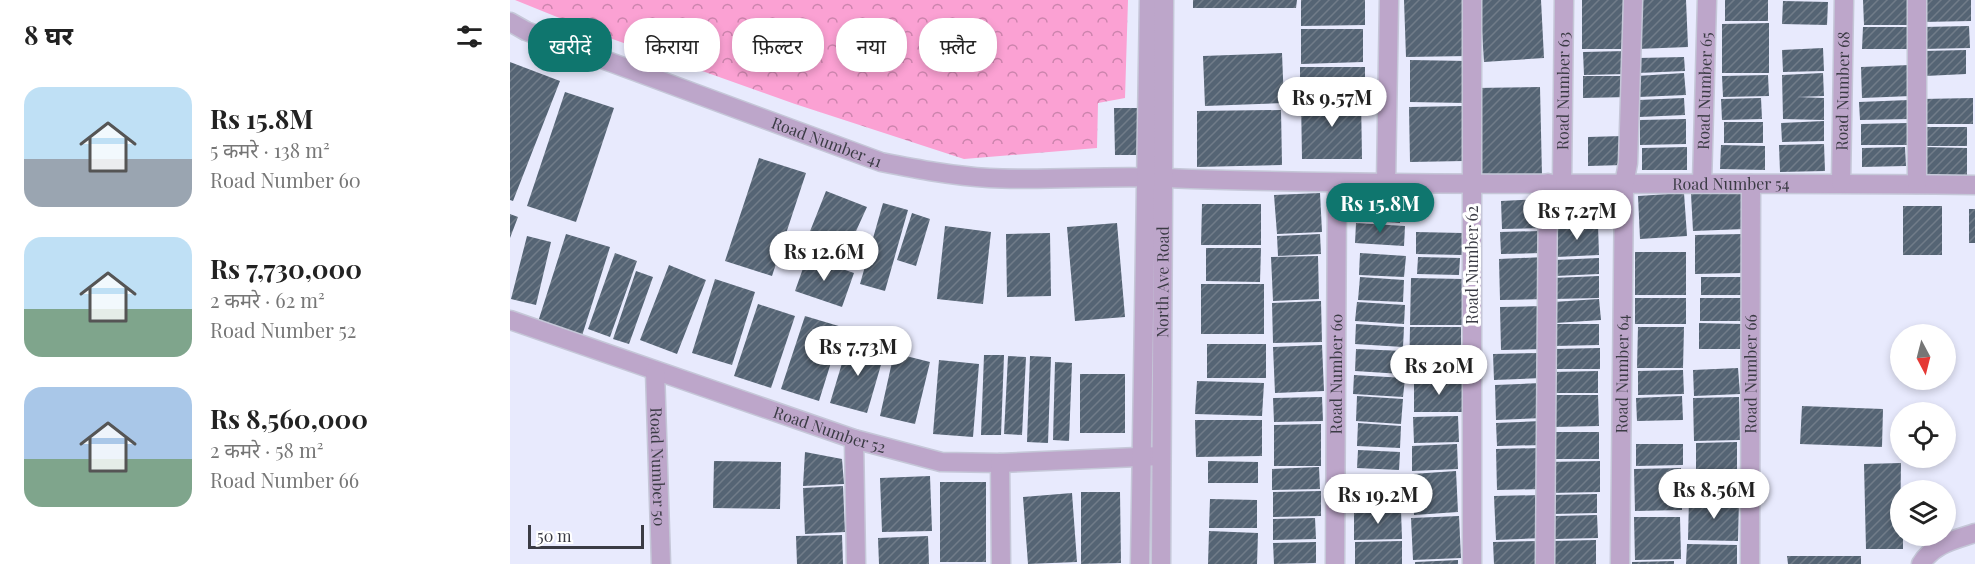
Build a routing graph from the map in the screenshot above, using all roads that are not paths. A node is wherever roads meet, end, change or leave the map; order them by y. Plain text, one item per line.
1 (1149, 0) edge
2 (1164, 0) edge
3 (1389, 0) edge
4 (1472, 0) edge
5 (1564, 0) edge
6 (1633, 0) edge
7 (1707, 0) edge
8 (1844, 0) edge
9 (1917, 0) edge
10 (510, 22) edge
11 (1155, 178) junction
12 (1386, 183) junction
13 (1472, 183) junction
14 (1555, 183) junction
15 (1702, 183) junction
16 (1841, 183) junction
17 (1337, 184) junction
18 (1624, 184) junction
19 (1751, 184) junction
20 (1917, 184) junction
21 (1975, 185) edge
22 (510, 320) edge
23 (655, 370) junction
24 (855, 439) junction
25 (1142, 456) junction
26 (1161, 456) junction
27 (1000, 463) junction
28 (1975, 533) edge
29 (661, 564) edge
30 (856, 564) edge
31 (1001, 564) edge
32 (1140, 564) edge
33 (1161, 564) edge
34 (1335, 564) edge
35 (1472, 564) edge
36 (1545, 564) edge
37 (1620, 564) edge
38 (1750, 564) edge
39 (1922, 564) edge

1 - 11 street
2 - 11 street, North Ave Road
3 - 12 street
4 - 13 street, Road Number 62
5 - 14 street, Road Number 63
6 - 18 street, Road Number 64
7 - 15 street, Road Number 65
8 - 16 street, Road Number 68
9 - 20 street
10 - 11 street, Road Number 41
11 - 17 street, Road Number 54
11 - 25 street
11 - 26 street, North Ave Road
12 - 13 street, Road Number 54
12 - 17 street, Road Number 54
13 - 14 street, Road Number 54
13 - 35 street, Road Number 62
14 - 18 street, Road Number 54
14 - 36 street, Road Number 63
15 - 18 street, Road Number 54
15 - 19 street, Road Number 54
16 - 19 street, Road Number 54
16 - 20 street, Road Number 54
17 - 34 street, Road Number 60
18 - 37 street, Road Number 64
19 - 38 street, Road Number 66
20 - 21 street, Road Number 54
22 - 23 street, Road Number 52
23 - 24 street, Road Number 52
23 - 29 street, Road Number 50
24 - 27 street, Road Number 52
24 - 30 street
25 - 26 street, Road Number 52
25 - 27 street, Road Number 52
25 - 32 street
26 - 33 street, North Ave Road
27 - 31 street
28 - 39 street

